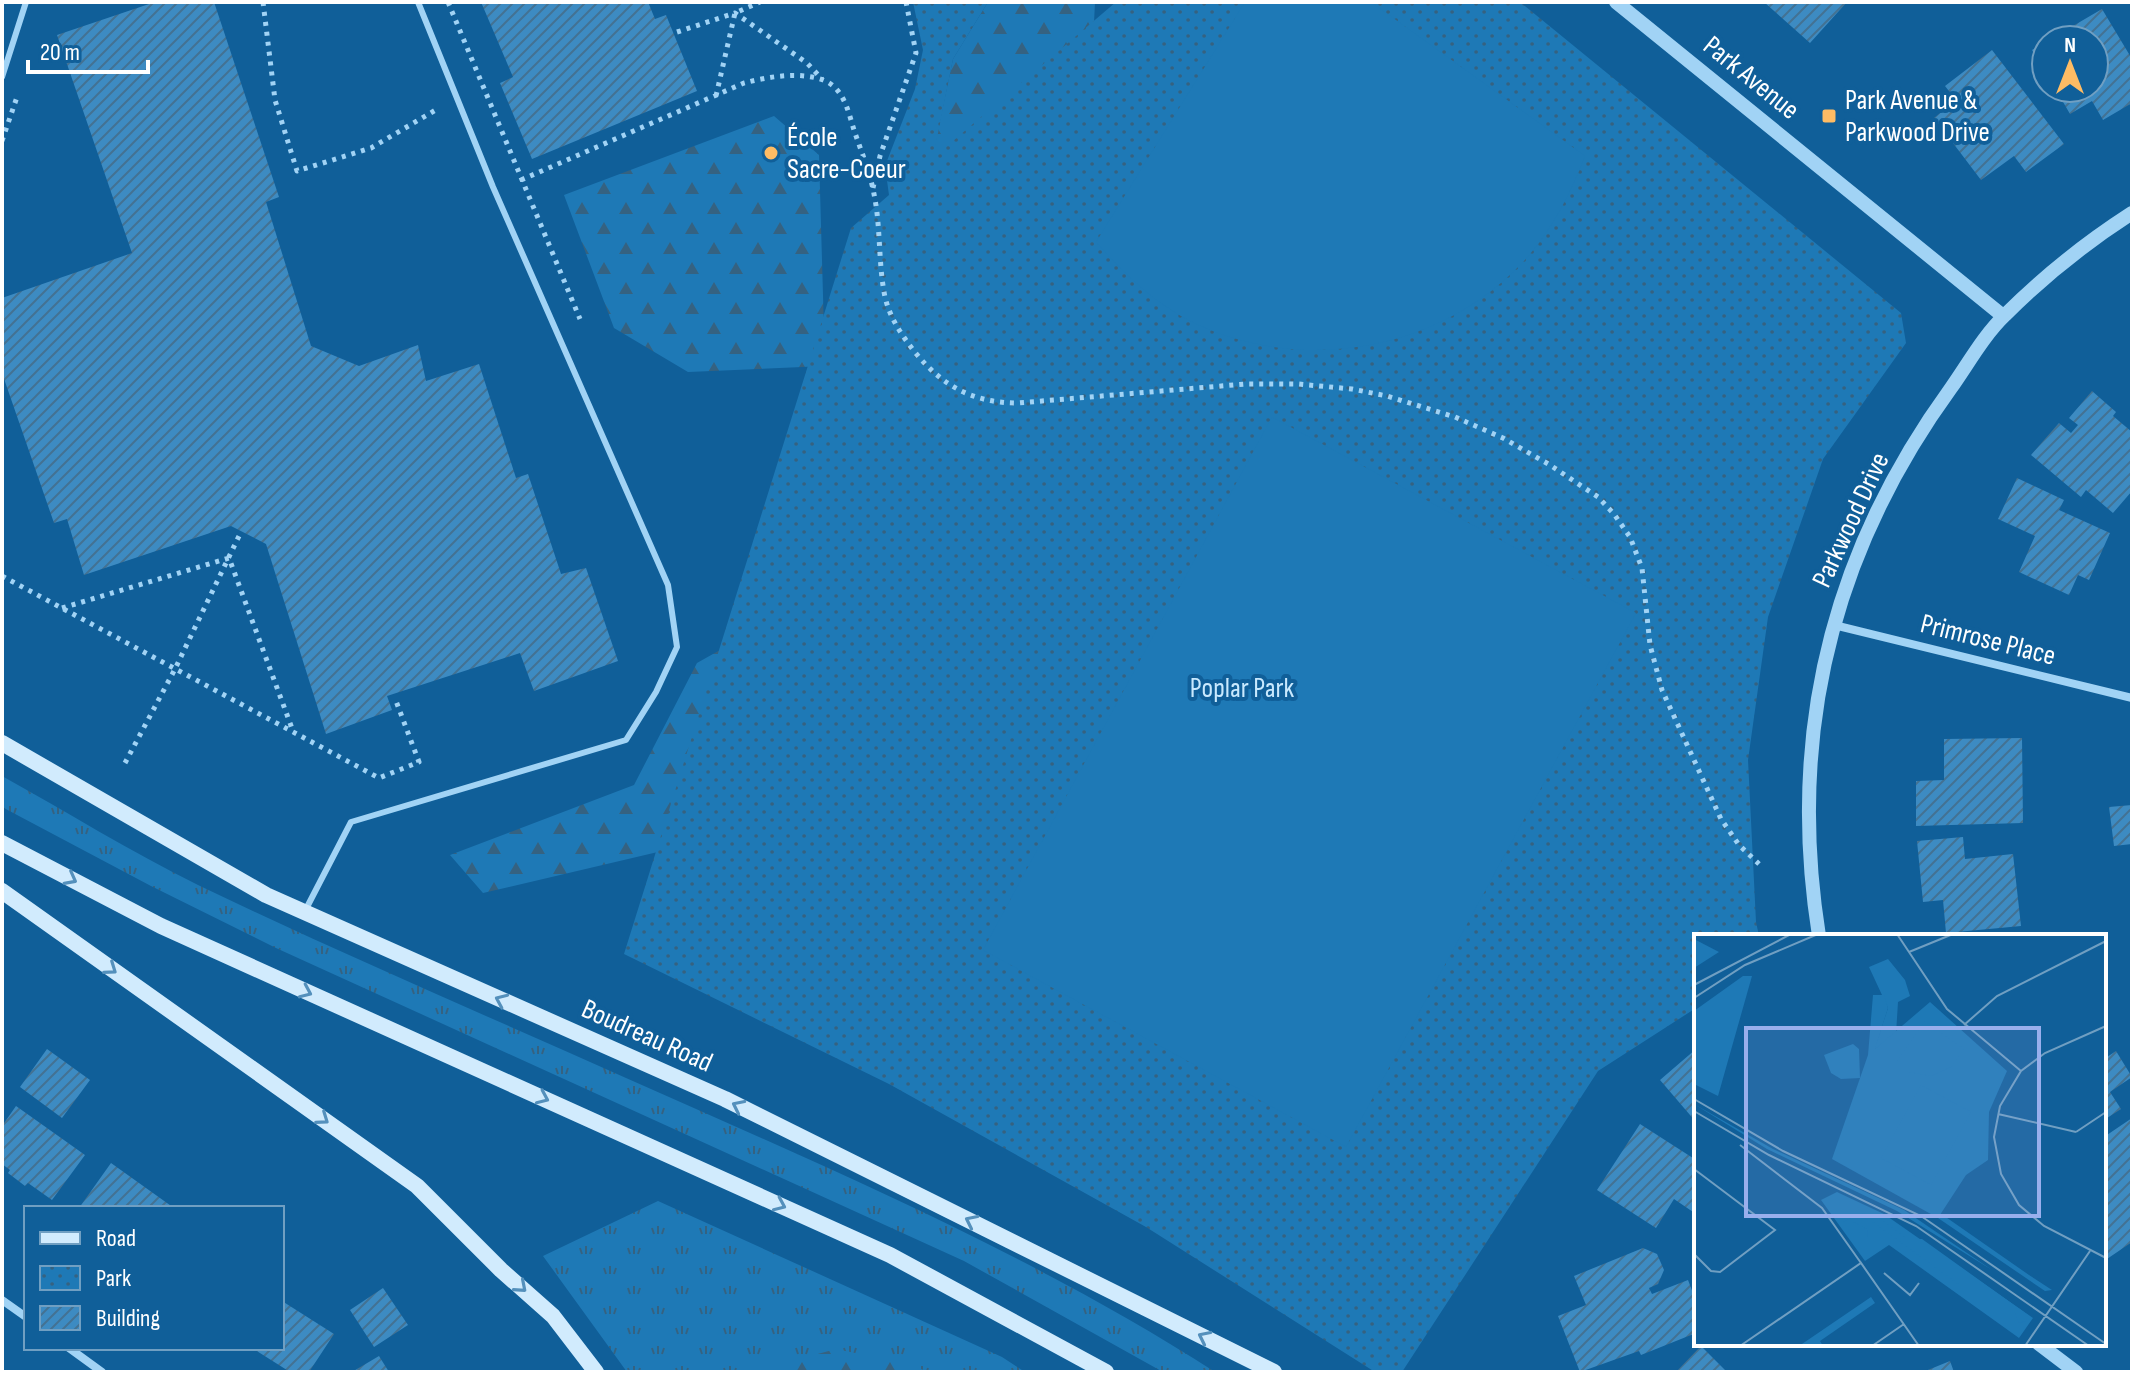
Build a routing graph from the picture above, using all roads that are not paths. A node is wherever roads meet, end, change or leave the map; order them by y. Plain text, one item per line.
1 (26, 2) edge
2 (418, 2) edge
3 (1616, 2) edge
4 (2, 77) edge
5 (2132, 213) edge
6 (2003, 316) junction
7 (1833, 625) junction
8 (2132, 698) edge
9 (2, 743) edge
10 (2, 843) edge
11 (2, 891) edge
12 (304, 912) junction
13 (1819, 934) edge
14 (2, 1300) edge
15 (24, 1316) edge
16 (2042, 1346) edge
17 (72, 1350) edge
18 (102, 1372) edge
19 (596, 1372) edge
20 (1106, 1372) edge
21 (1274, 1372) edge
22 (2076, 1372) edge

1 - 4 lane
2 - 12 lane
3 - 6 street, Park Avenue
5 - 6 street, Parkwood Drive
6 - 7 street, Parkwood Drive
7 - 8 street, Primrose Place
7 - 13 street, Parkwood Drive
9 - 12 main road, Boudreau Road
10 -> 20 main road
11 -> 19 main road
21 -> 12 main road, Boudreau Road
14 - 15 street
16 - 22 street
17 - 18 street

